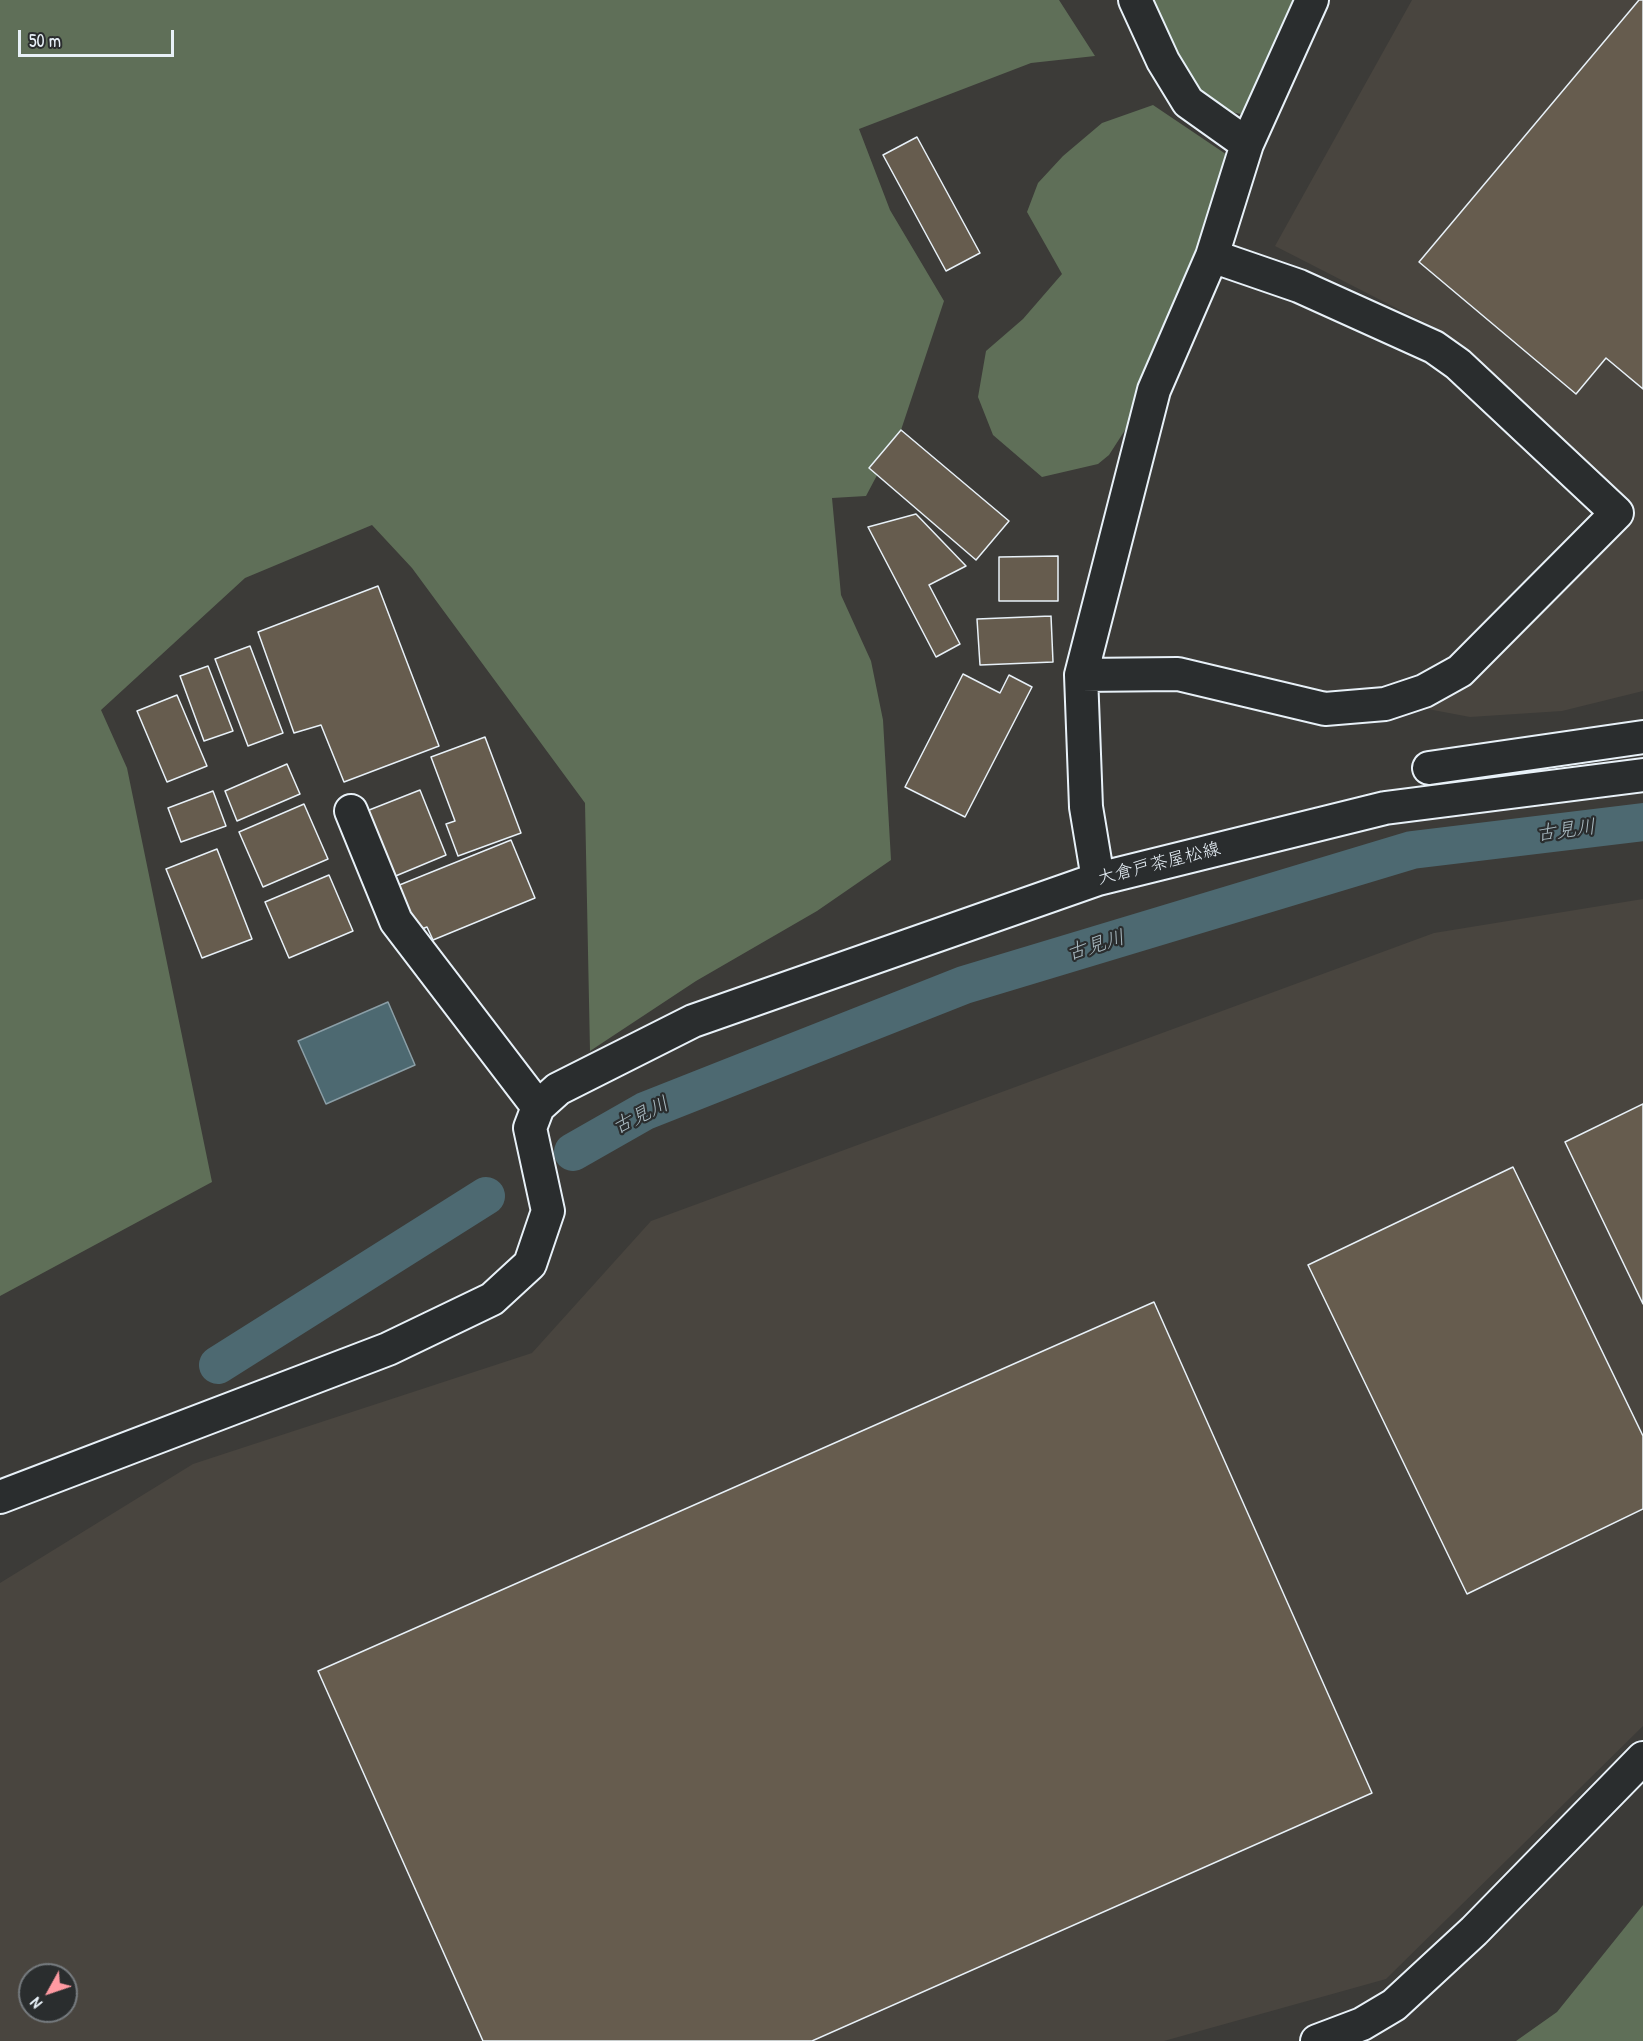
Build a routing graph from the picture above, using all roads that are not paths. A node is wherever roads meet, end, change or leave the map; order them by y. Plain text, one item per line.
1 (1135, 0) edge
2 (1312, 0) edge
3 (1247, 144) junction
4 (1212, 256) junction
5 (1081, 675) junction
6 (1643, 737) edge
7 (1429, 768) dead end
8 (1643, 775) edge
9 (351, 811) dead end
10 (1098, 879) junction
11 (538, 1107) junction
12 (0, 1497) edge
13 (1643, 1758) edge
14 (1317, 2041) edge

1 - 3 street
2 - 3 street
3 - 4 street
4 - 5 street
4 - 5 street
5 - 10 street
6 - 7 street
8 - 10 street, 大倉戸茶屋松線
9 - 11 street
10 - 11 street, 大倉戸茶屋松線
11 - 12 street
13 - 14 street

